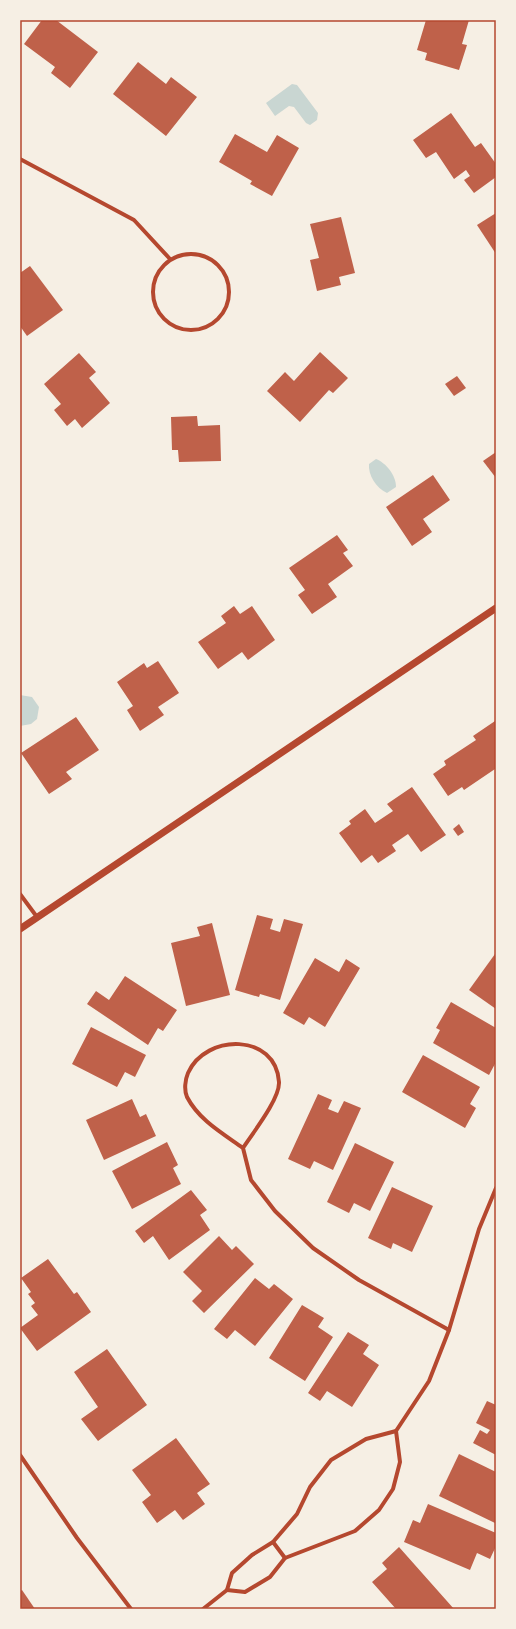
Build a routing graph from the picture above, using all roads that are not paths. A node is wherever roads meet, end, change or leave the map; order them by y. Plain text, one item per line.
1 (20, 159) edge
2 (170, 259) junction
3 (496, 608) edge
4 (20, 894) edge
5 (37, 917) junction
6 (20, 929) edge
7 (243, 1148) junction
8 (496, 1188) edge
9 (449, 1330) junction
10 (396, 1431) junction
11 (20, 1454) edge
12 (273, 1542) junction
13 (285, 1558) junction
14 (227, 1590) junction
15 (131, 1609) edge
16 (203, 1609) edge

1 - 2 street
2 - 2 street
3 - 5 street
4 - 5 street
5 - 6 street
7 - 7 street
7 - 9 street
8 - 9 street
9 - 10 street
10 - 12 street
10 - 13 street
11 - 15 street
12 - 13 street
12 - 14 street
13 - 14 street
14 - 16 street

